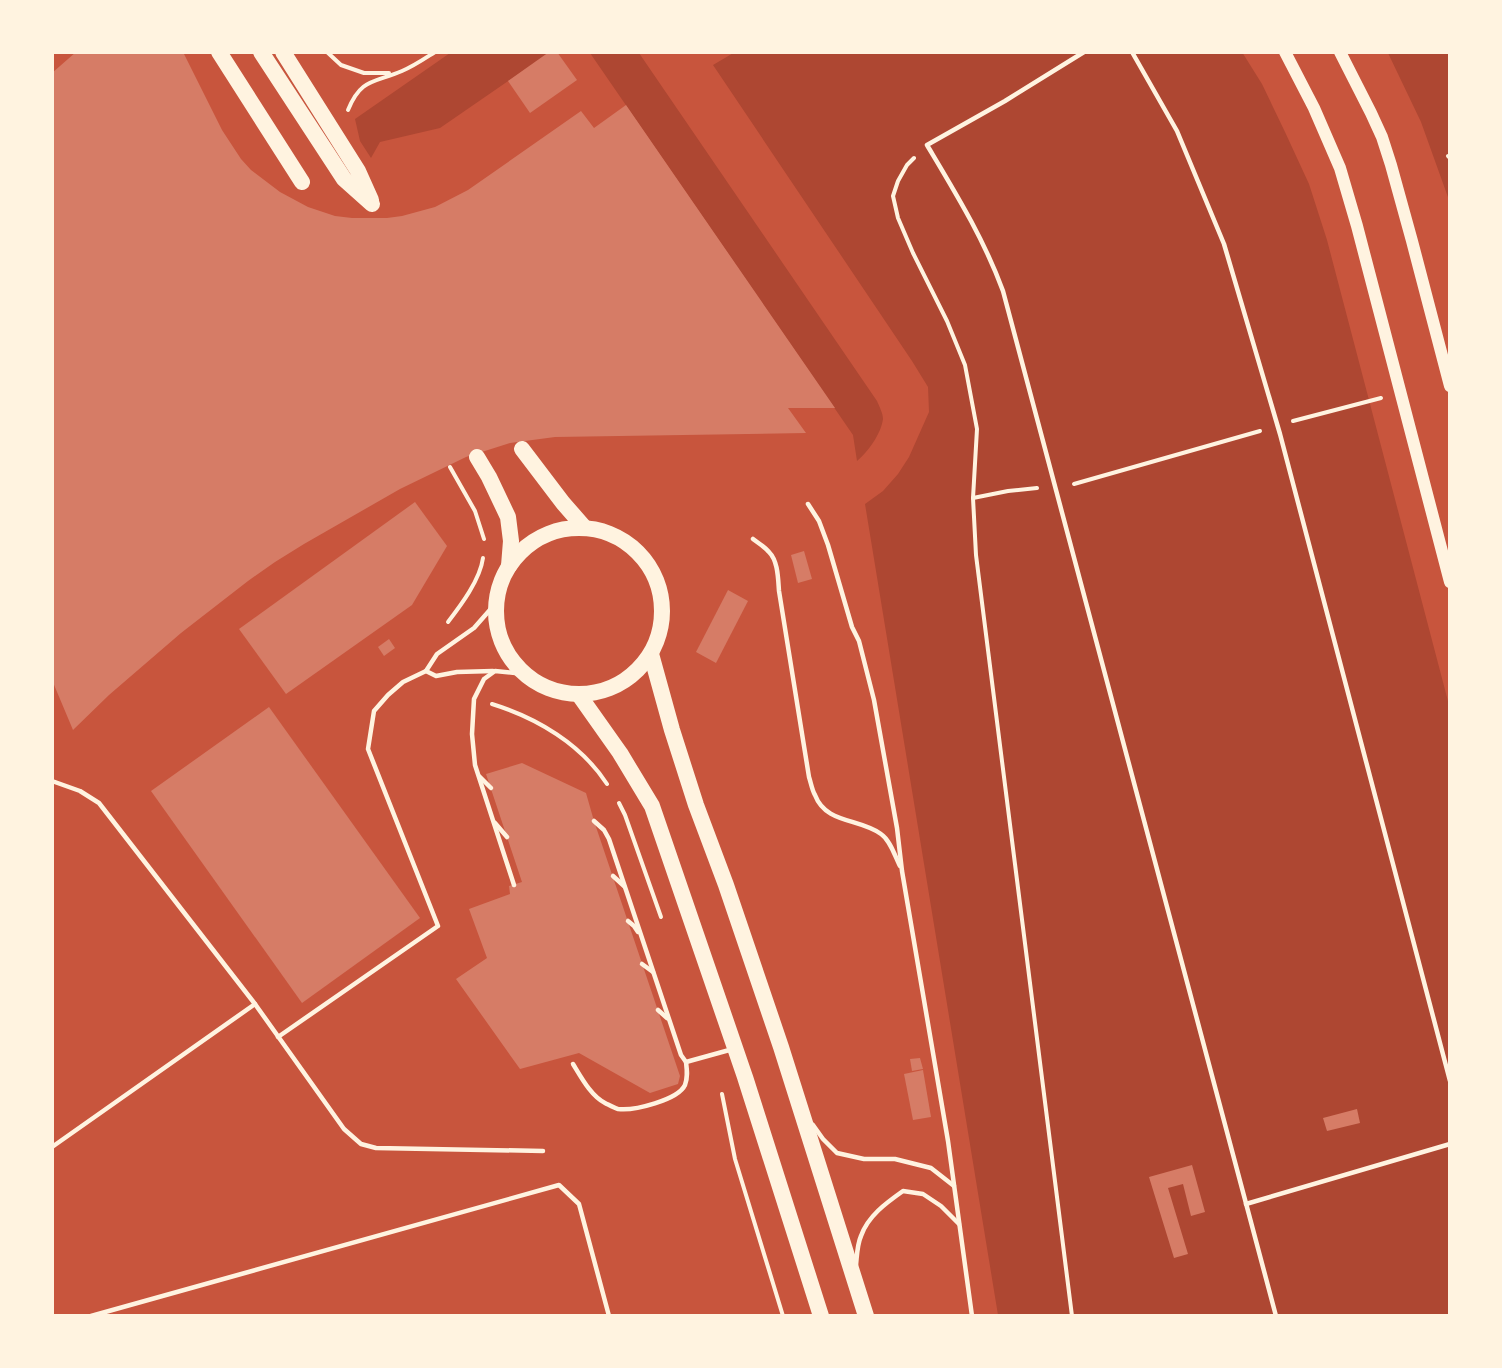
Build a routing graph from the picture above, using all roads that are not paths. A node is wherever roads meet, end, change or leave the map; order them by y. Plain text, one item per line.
1 (219, 52) edge
2 (261, 52) edge
3 (283, 52) edge
4 (1084, 52) edge
5 (1132, 52) edge
6 (1285, 52) edge
7 (1340, 52) edge
8 (302, 182) dead end
9 (1449, 386) edge
10 (522, 448) dead end
11 (477, 457) dead end
12 (808, 504) dead end
13 (584, 527) junction
14 (753, 539) dead end
15 (509, 566) junction
16 (1449, 582) edge
17 (496, 603) junction
18 (651, 654) junction
19 (426, 671) junction
20 (495, 671) junction
21 (525, 674) junction
22 (579, 695) junction
23 (478, 774) junction
24 (52, 781) edge
25 (491, 788) dead end
26 (492, 819) junction
27 (594, 821) dead end
28 (507, 837) dead end
29 (902, 871) junction
30 (613, 876) dead end
31 (514, 885) dead end
32 (624, 886) junction
33 (628, 921) dead end
34 (642, 939) junction
35 (642, 964) dead end
36 (653, 972) junction
37 (255, 1004) junction
38 (658, 1011) dead end
39 (669, 1020) junction
40 (278, 1037) junction
41 (736, 1049) junction
42 (686, 1062) junction
43 (573, 1064) dead end
44 (1449, 1081) edge
45 (800, 1108) junction
46 (1449, 1144) edge
47 (52, 1148) edge
48 (543, 1151) dead end
49 (954, 1186) junction
50 (1246, 1204) junction
51 (960, 1225) junction
52 (854, 1277) junction
53 (91, 1316) edge
54 (609, 1316) edge
55 (821, 1316) edge
56 (866, 1316) edge
57 (972, 1316) edge
58 (1276, 1316) edge

1 - 8 highway
2 - 3 highway
4 - 50 lane
5 - 44 lane
6 - 16 main road
7 - 9 main road
10 - 13 highway
11 - 15 highway
12 - 29 lane
13 - 15 highway
13 - 18 highway
14 - 29 lane
15 - 17 highway
17 - 19 lane
17 - 21 highway
18 - 22 highway
18 - 45 highway
19 - 20 lane
19 - 40 lane
20 - 21 lane
20 - 23 lane
21 - 22 highway
22 - 41 highway
23 - 25 lane
23 - 26 lane
24 - 37 lane
26 - 28 lane
26 - 31 lane
27 - 32 lane
29 - 49 lane
30 - 32 lane
32 - 34 lane
33 - 34 lane
34 - 36 lane
35 - 36 lane
36 - 39 lane
37 - 40 lane
37 - 47 lane
38 - 39 lane
39 - 42 lane
40 - 48 lane
41 - 42 lane
41 - 55 highway
42 - 43 lane
45 - 49 lane
45 - 52 highway
46 - 50 lane
49 - 51 lane
50 - 58 lane
51 - 52 lane
51 - 57 lane
52 - 56 highway
53 - 54 lane

